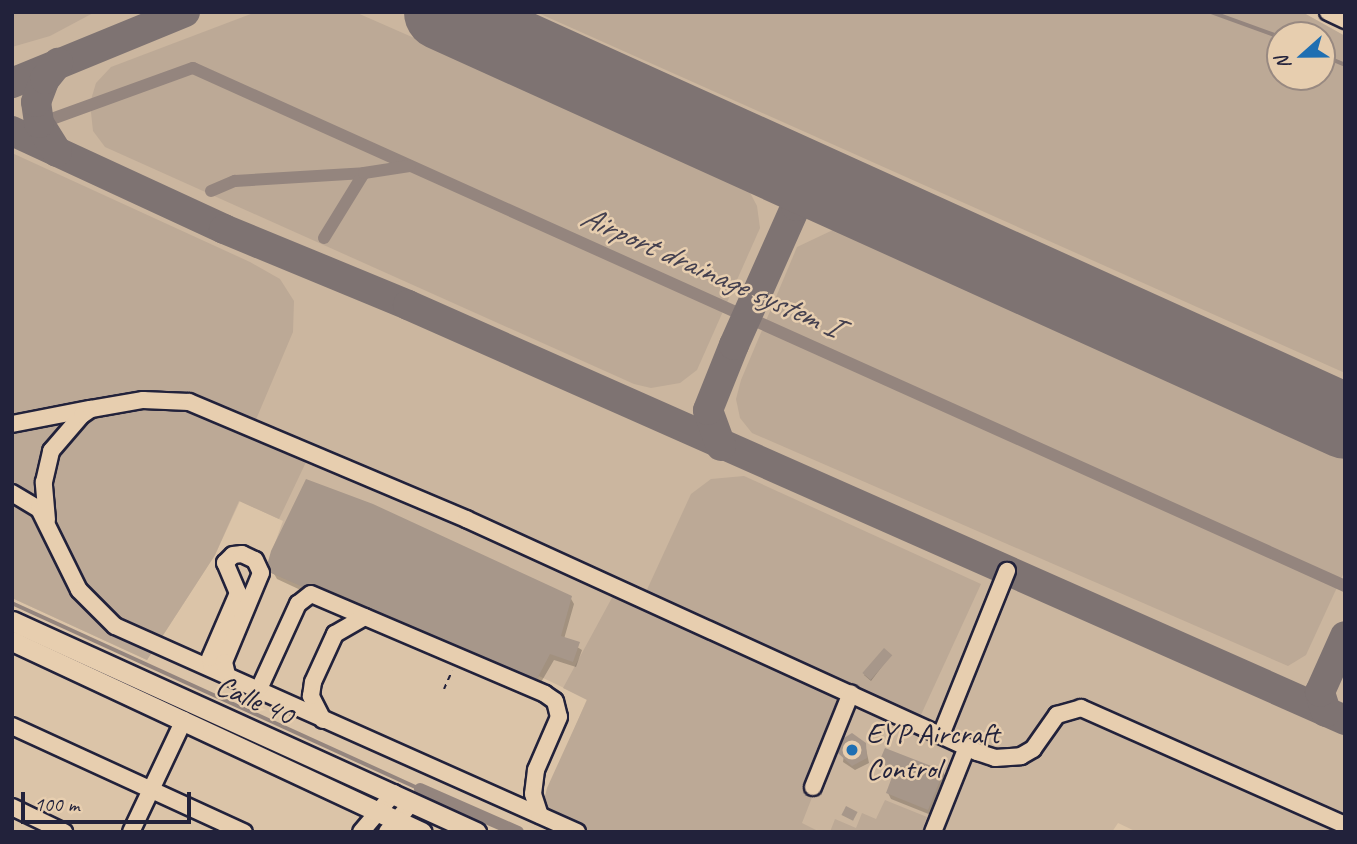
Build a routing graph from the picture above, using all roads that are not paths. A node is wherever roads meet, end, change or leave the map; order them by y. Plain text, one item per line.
1 (1328, 12) edge
2 (1345, 20) edge
3 (91, 409) junction
4 (12, 424) edge
5 (12, 493) edge
6 (47, 520) junction
7 (1007, 571) dead end
8 (365, 617) junction
9 (12, 621) edge
10 (12, 641) edge
11 (219, 671) junction
12 (259, 690) junction
13 (852, 693) junction
14 (184, 720) junction
15 (323, 720) junction
16 (12, 726) edge
17 (941, 735) junction
18 (967, 747) junction
19 (536, 770) junction
20 (813, 787) dead end
21 (153, 790) junction
22 (394, 793) junction
23 (507, 800) junction
24 (412, 802) junction
25 (12, 807) edge
26 (378, 812) junction
27 (540, 815) junction
28 (1345, 825) edge
29 (392, 826) edge
30 (64, 832) edge
31 (131, 832) edge
32 (244, 832) edge
33 (361, 832) edge
34 (422, 832) edge
35 (476, 832) edge
36 (577, 832) edge
37 (933, 832) edge

1 - 2 street
3 - 4 street
3 - 6 street
3 - 13 street
5 - 6 street
6 - 11 street
7 - 17 street
8 - 12 street
8 - 15 street
8 - 19 street
9 - 22 main road, Calle 40
10 - 14 main road, Calle 40
11 - 11 street
11 - 12 street
12 - 15 street
13 - 17 street
13 - 20 street
14 - 21 street
14 - 26 main road, Calle 40
15 - 23 street
16 - 21 street
17 - 18 street
18 - 28 street
18 - 37 street
19 - 23 street
19 - 27 street
21 - 31 street
21 - 32 street
22 - 24 main road, Calle 40
22 - 26 street
23 - 27 street
24 - 29 street
24 - 35 main road, Calle 40
25 - 30 street
26 - 29 main road, Calle 40
26 - 33 street
27 - 36 street
29 - 34 main road, Calle 40

